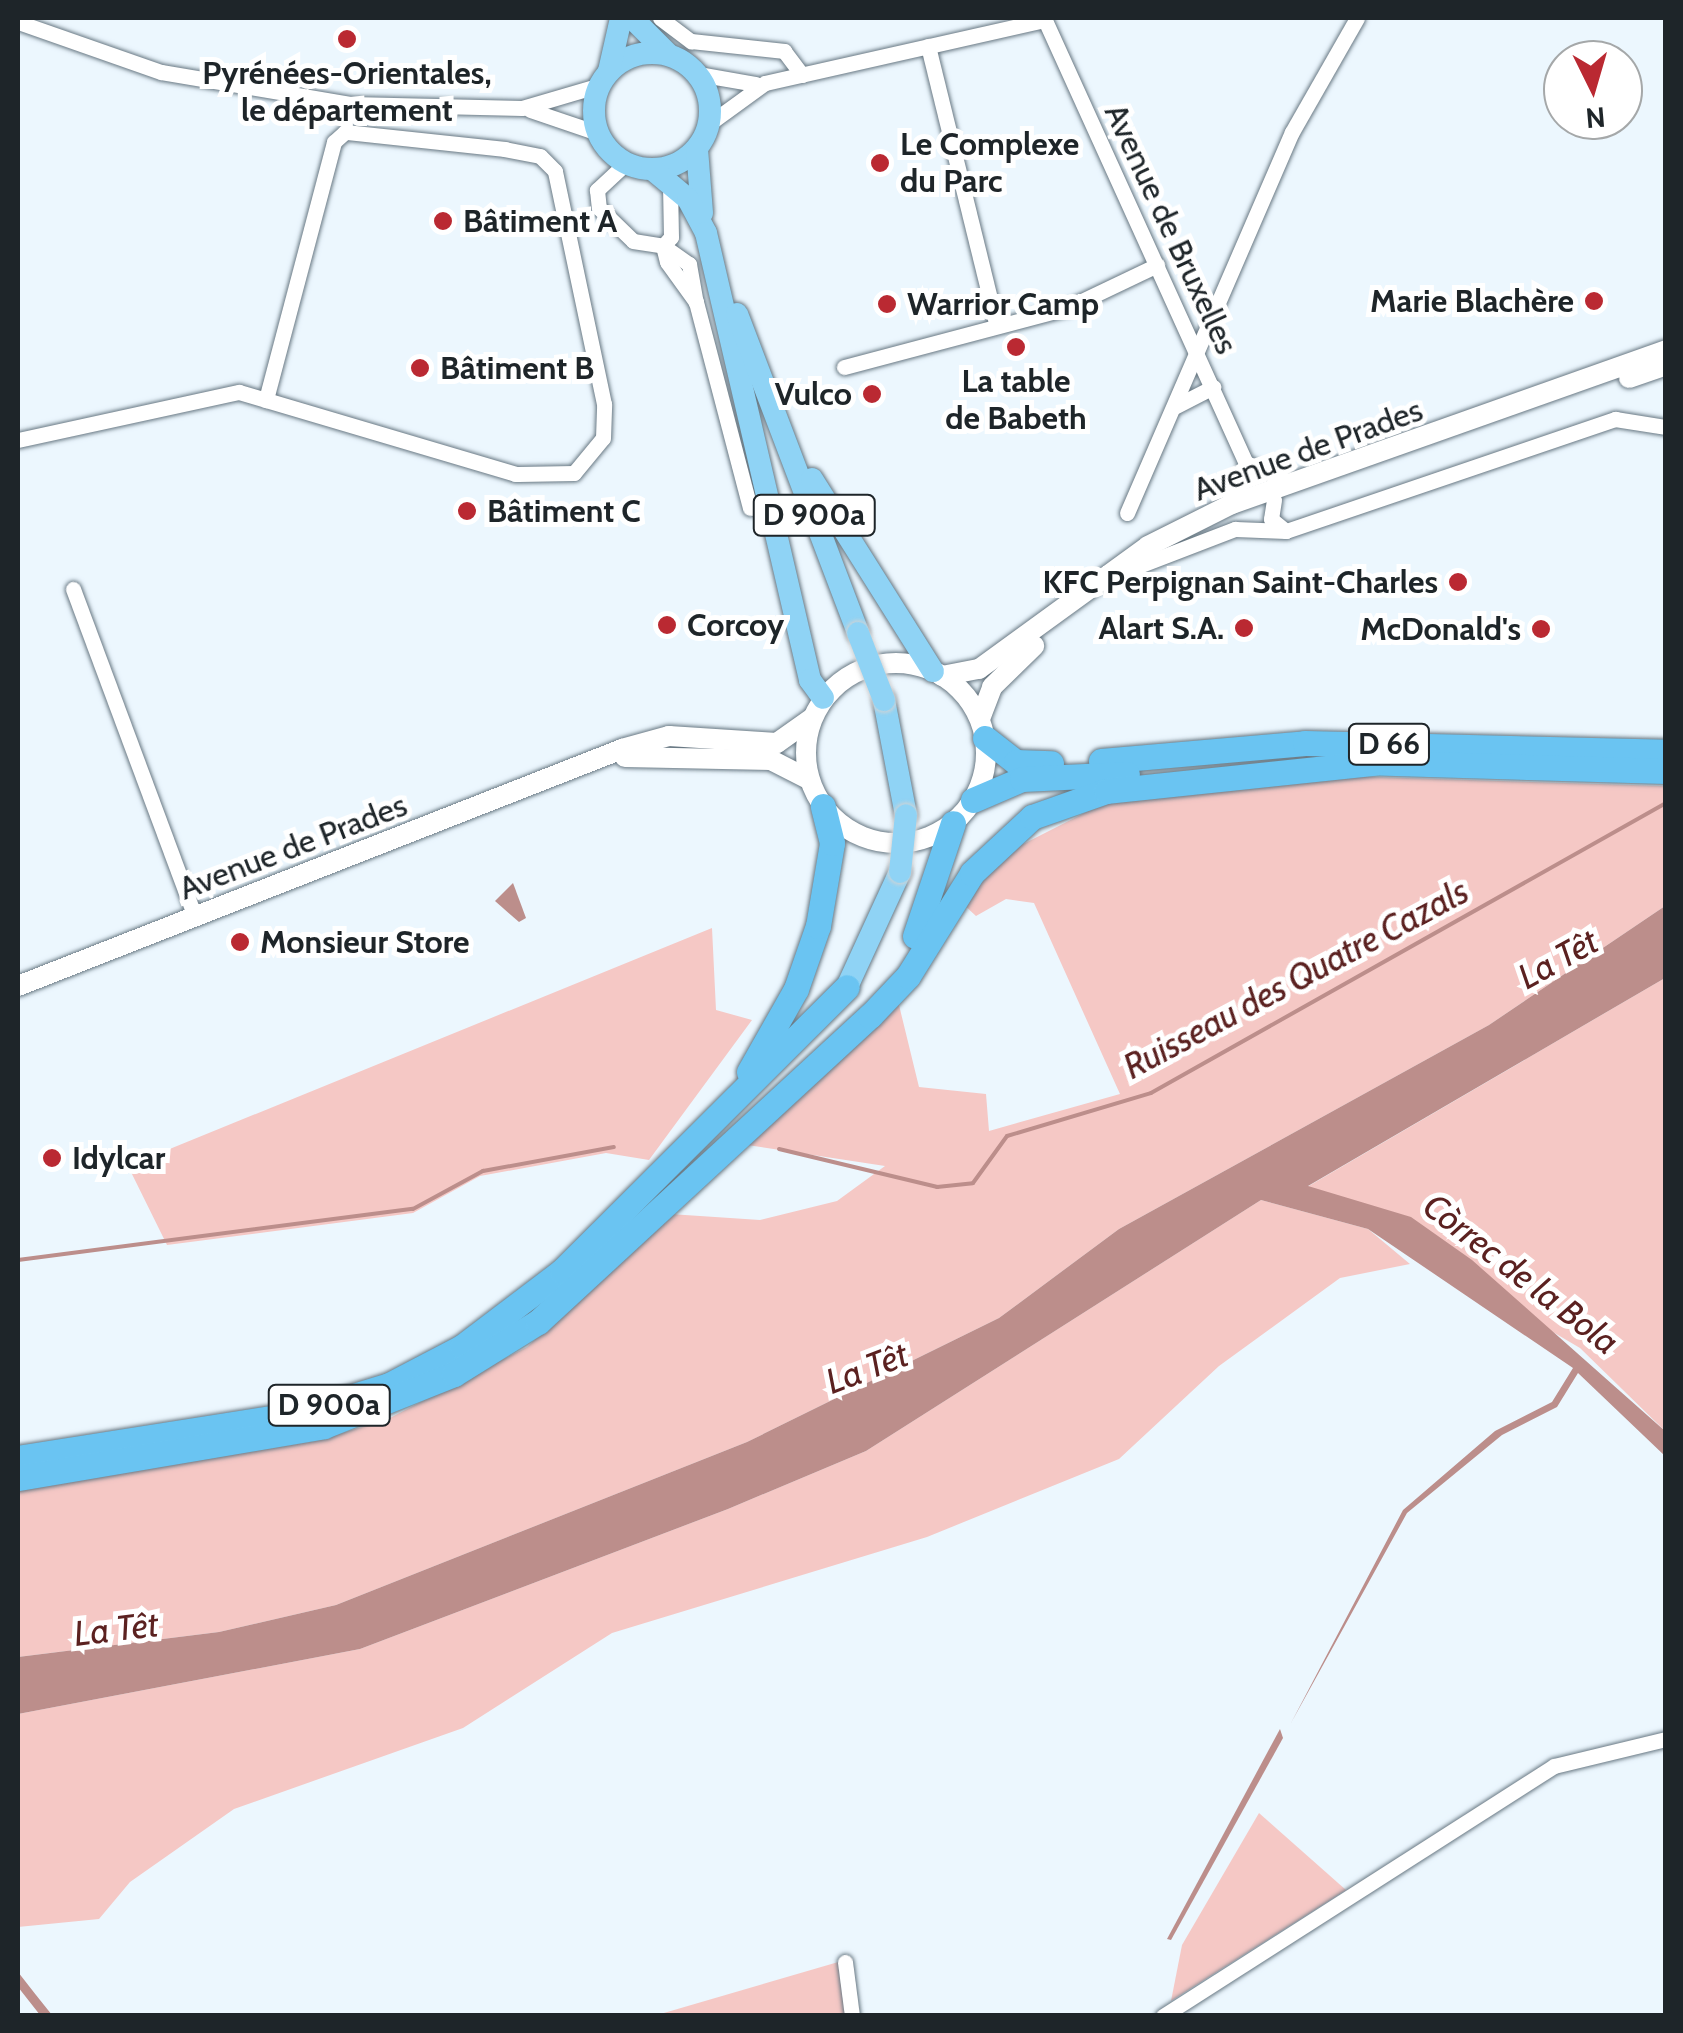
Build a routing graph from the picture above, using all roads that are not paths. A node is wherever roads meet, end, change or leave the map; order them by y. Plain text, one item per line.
1 (621, 18) edge
2 (632, 18) edge
3 (660, 18) edge
4 (1357, 18) edge
5 (1044, 19) edge
6 (18, 22) edge
7 (928, 46) junction
8 (669, 55) junction
9 (698, 74) junction
10 (802, 75) junction
11 (604, 79) junction
12 (765, 84) junction
13 (522, 108) junction
14 (710, 123) junction
15 (598, 134) junction
16 (696, 149) junction
17 (626, 163) junction
18 (661, 175) junction
19 (706, 232) junction
20 (663, 246) junction
21 (1157, 265) junction
22 (996, 326) junction
23 (1666, 350) edge
24 (1200, 353) junction
25 (1666, 365) edge
26 (844, 367) dead end
27 (1213, 387) junction
28 (769, 397) junction
29 (266, 400) junction
30 (1176, 406) junction
31 (1666, 427) edge
32 (18, 440) edge
33 (1246, 463) junction
34 (1290, 482) junction
35 (1274, 500) junction
36 (1232, 504) junction
37 (750, 508) dead end
38 (1127, 513) dead end
39 (1286, 531) junction
40 (1128, 570) junction
41 (73, 589) dead end
42 (937, 673) junction
43 (818, 708) junction
44 (982, 728) junction
45 (1666, 752) edge
46 (1374, 763) junction
47 (590, 764) junction
48 (1114, 768) junction
49 (1666, 772) edge
50 (808, 779) junction
51 (973, 800) junction
52 (823, 806) junction
53 (953, 823) junction
54 (195, 917) junction
55 (18, 986) edge
56 (847, 987) junction
57 (594, 1240) junction
58 (555, 1310) junction
59 (482, 1357) junction
60 (18, 1458) edge
61 (18, 1478) edge
62 (1666, 1739) edge
63 (845, 1962) dead end
64 (852, 2016) edge
65 (1163, 2016) edge

1 - 11 main road
2 - 8 main road
3 - 10 street
4 - 24 street
5 - 7 street
5 - 21 street, Avenue de Bruxelles
6 - 13 street
7 - 10 street
7 - 22 street
8 - 9 main road
8 - 11 main road
9 - 12 street
9 - 14 main road
10 - 12 street
11 - 13 street
11 - 15 main road
12 - 14 street
13 - 15 street
14 - 16 main road
15 - 17 main road
16 - 18 main road
16 - 19 main road, D 900a
17 - 18 main road
17 - 20 street
18 - 19 main road, D 900a
18 - 20 street
19 - 28 main road, D 900a
19 - 43 main road
20 - 37 street
21 - 22 street
21 - 24 street, Avenue de Bruxelles
22 - 26 street
23 - 34 main road, Avenue de Prades
24 - 27 street, Avenue de Bruxelles
24 - 30 street
25 - 35 main road, Avenue de Prades
27 - 30 street
27 - 33 street, Avenue de Bruxelles
28 - 42 main road
28 - 56 main road, D 900a, bridge
29 - 29 street
29 - 32 street
30 - 38 street
31 - 39 street
33 - 34 street
33 - 36 street
34 - 36 main road, Avenue de Prades
35 - 39 street
35 - 40 main road, Avenue de Prades
36 - 42 main road, Avenue de Prades
39 - 40 street
40 - 44 main road, Avenue de Prades
41 - 54 street
42 - 43 main road
42 - 44 main road
43 - 47 main road, Avenue de Prades
43 - 50 main road
44 - 48 highway, D 66
44 - 51 main road
45 - 48 highway, D 66
46 - 48 highway, D 66
46 - 49 highway, D 66
46 - 58 highway
47 - 50 main road, Avenue de Prades
47 - 54 main road, Avenue de Prades
48 - 51 highway, D 66
50 - 52 main road
51 - 53 main road
52 - 53 main road
52 - 57 highway
53 - 58 highway
54 - 55 main road, Avenue de Prades
56 - 57 highway, D 900a
56 - 59 highway, D 900a
57 - 60 highway, D 900a
58 - 59 highway
59 - 61 highway, D 900a
62 - 65 street
63 - 64 street

